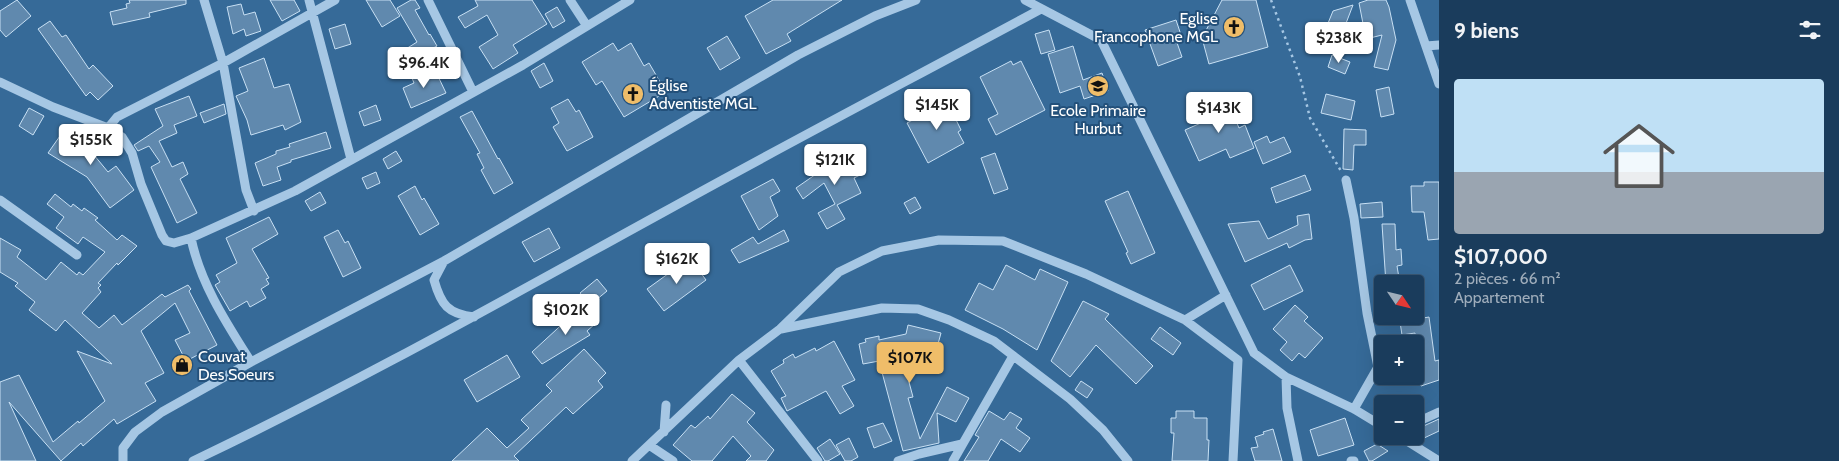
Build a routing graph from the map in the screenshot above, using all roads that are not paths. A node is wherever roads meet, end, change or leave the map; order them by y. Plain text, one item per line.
1 (204, 0) edge
2 (309, 0) edge
3 (335, 0) edge
4 (428, 0) edge
5 (570, 0) edge
6 (630, 0) edge
7 (916, 0) edge
8 (1025, 0) edge
9 (1410, 0) edge
10 (1041, 9) junction
11 (312, 13) junction
12 (587, 26) junction
13 (1439, 45) edge
14 (1426, 46) junction
15 (223, 63) junction
16 (1, 84) edge
17 (1439, 84) edge
18 (473, 92) junction
19 (108, 128) junction
20 (351, 159) junction
21 (1346, 180) road end
22 (0, 200) edge
23 (254, 211) junction
24 (191, 238) junction
25 (77, 255) dead end
26 (444, 261) junction
27 (1226, 295) junction
28 (474, 317) junction
29 (1185, 320) junction
30 (780, 329) junction
31 (1254, 354) junction
32 (1013, 356) junction
33 (739, 360) junction
34 (1238, 360) junction
35 (251, 362) junction
36 (1286, 377) junction
37 (666, 405) dead end
38 (1354, 409) junction
39 (1439, 412) edge
40 (1424, 419) edge
41 (1374, 421) edge
42 (664, 432) junction
43 (962, 444) junction
44 (649, 445) junction
45 (1413, 445) edge
46 (123, 461) edge
47 (193, 461) edge
48 (632, 461) edge
49 (673, 461) edge
50 (818, 461) edge
51 (898, 461) edge
52 (953, 461) edge
53 (1128, 461) edge
54 (1233, 461) edge
55 (1298, 461) edge
56 (1439, 461) edge

1 - 15 street
2 - 11 street
3 - 11 street
4 - 18 street
5 - 12 street
6 - 12 street
7 - 26 street
8 - 10 street
9 - 14 street
10 - 27 street
10 - 28 street
11 - 15 street
11 - 20 street
12 - 18 street
13 - 14 street
14 - 17 street
15 - 19 street
15 - 23 street
16 - 19 street
18 - 20 street
19 - 24 street
20 - 23 street
21 - 38 street
22 - 25 street
23 - 24 street
24 - 35 street
26 - 28 street
26 - 35 street
27 - 29 street
27 - 31 street
28 - 47 street
29 - 30 street
29 - 34 street
30 - 32 street
30 - 33 street
31 - 34 street
31 - 36 street
32 - 43 street
32 - 53 street
33 - 42 street
33 - 50 street
34 - 54 street
35 - 46 street
36 - 38 street
36 - 55 street
37 - 42 street
38 - 41 street
39 - 40 street
42 - 44 street
43 - 51 street
43 - 52 street
44 - 48 street
44 - 49 street
45 - 56 street

